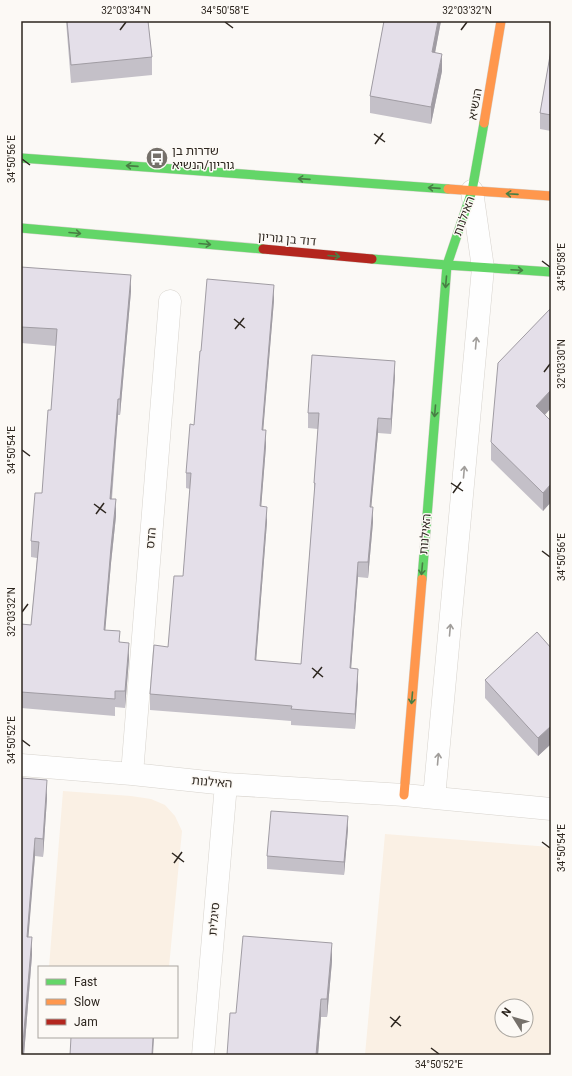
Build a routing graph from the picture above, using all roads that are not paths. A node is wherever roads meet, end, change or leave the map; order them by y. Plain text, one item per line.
1 (501, 21) edge
2 (21, 158) edge
3 (472, 191) junction
4 (551, 196) edge
5 (21, 228) edge
6 (447, 266) junction
7 (483, 268) junction
8 (551, 272) edge
9 (170, 301) dead end
10 (21, 765) edge
11 (132, 774) junction
12 (226, 784) junction
13 (404, 795) junction
14 (434, 798) junction
15 (551, 809) edge
16 (203, 1055) edge

1 - 3 main road, הנשיא
3 -> 2 main road
4 -> 3 main road
3 - 6 main road, האילנות
3 - 7 street, האילנות
5 -> 6 main road, דוד בן גוריון
6 - 7 main road, דוד בן גוריון
6 -> 13 main road, האילנות
7 -> 8 main road, דוד בן גוריון
14 -> 7 street, האילנות
9 - 11 street, הדס
10 - 11 street, האילנות
11 - 12 street, האילנות
12 - 13 street, האילנות
12 - 16 street, סיגלית
13 - 14 street, האילנות
14 - 15 street, האילנות

